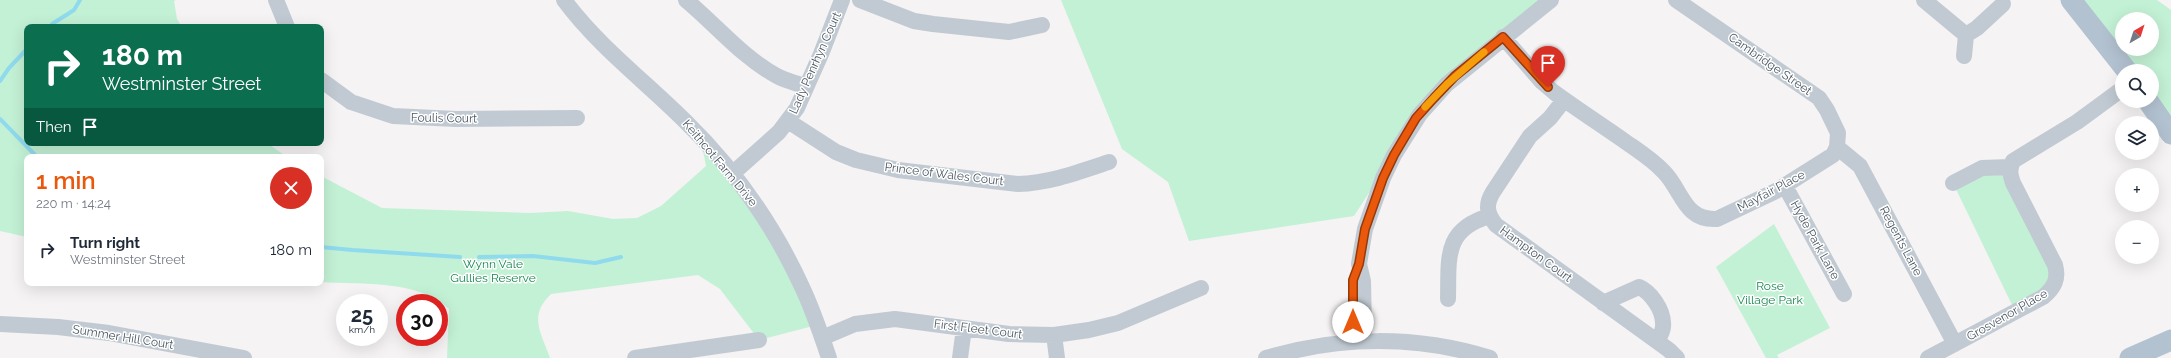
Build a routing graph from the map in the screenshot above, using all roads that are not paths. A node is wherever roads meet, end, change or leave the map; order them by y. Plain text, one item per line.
1 (276, 0) edge
2 (564, 0) edge
3 (842, 0) edge
4 (860, 0) edge
5 (1551, 0) edge
6 (1678, 0) edge
7 (1924, 0) edge
8 (2071, 0) edge
9 (692, 2) edge
10 (2004, 4) dead end
11 (286, 24) edge
12 (1042, 25) dead end
13 (1966, 35) junction
14 (1503, 37) junction
15 (1964, 56) dead end
16 (2121, 64) edge
17 (324, 82) edge
18 (806, 87) junction
19 (2115, 93) edge
20 (1564, 100) junction
21 (2153, 108) edge
22 (576, 118) dead end
23 (788, 121) junction
24 (2171, 134) edge
25 (1837, 147) junction
26 (1109, 162) dead end
27 (2010, 167) junction
28 (732, 174) junction
29 (1953, 183) dead end
30 (1785, 186) junction
31 (1490, 216) junction
32 (1201, 288) dead end
33 (1844, 294) dead end
34 (1448, 299) dead end
35 (1604, 303) junction
36 (0, 324) edge
37 (964, 328) junction
38 (1054, 335) junction
39 (822, 338) junction
40 (759, 340) dead end
41 (2171, 340) edge
42 (1359, 341) junction
43 (1657, 341) junction
44 (1955, 344) junction
45 (653, 357) edge
46 (244, 358) edge
47 (635, 358) edge
48 (829, 358) edge
49 (960, 358) edge
50 (1057, 358) edge
51 (1266, 358) edge
52 (1490, 358) edge
53 (1677, 358) edge
54 (1928, 358) edge
55 (2130, 358) edge

1 - 11 street
2 - 28 street, Keithcot Farm Drive
3 - 18 street, Lady Penrhyn Court
4 - 12 street
5 - 14 street
6 - 25 street, Cambridge Street
7 - 13 street
8 - 16 main road
9 - 18 street
10 - 13 street
13 - 15 street
14 - 20 street
14 - 42 street
17 - 22 street, Foulis Court
18 - 23 street, Lady Penrhyn Court
19 - 27 street
20 - 30 street, Mayfair Place
20 - 31 street, Hampton Court
21 - 24 main road
23 - 26 street, Prince of Wales Court
23 - 28 street, Lady Penrhyn Court
25 - 30 street, Mayfair Place
25 - 44 street, Regents Lane
27 - 29 street
27 - 44 street, Grosvenor Place
28 - 39 street, Keithcot Farm Drive
30 - 33 street, Hyde Park Lane
31 - 34 street
31 - 35 street, Hampton Court
32 - 38 street, First Fleet Court
35 - 43 street, Hampton Court
35 - 43 street
36 - 46 street, Summer Hill Court
37 - 38 street, First Fleet Court
37 - 39 street, First Fleet Court
37 - 49 street
38 - 50 street
39 - 48 street, Keithcot Farm Drive
40 - 45 street
41 - 55 main road
42 - 51 street
42 - 52 street
43 - 53 street, Hampton Court
44 - 54 street, Grosvenor Place
45 - 47 street

